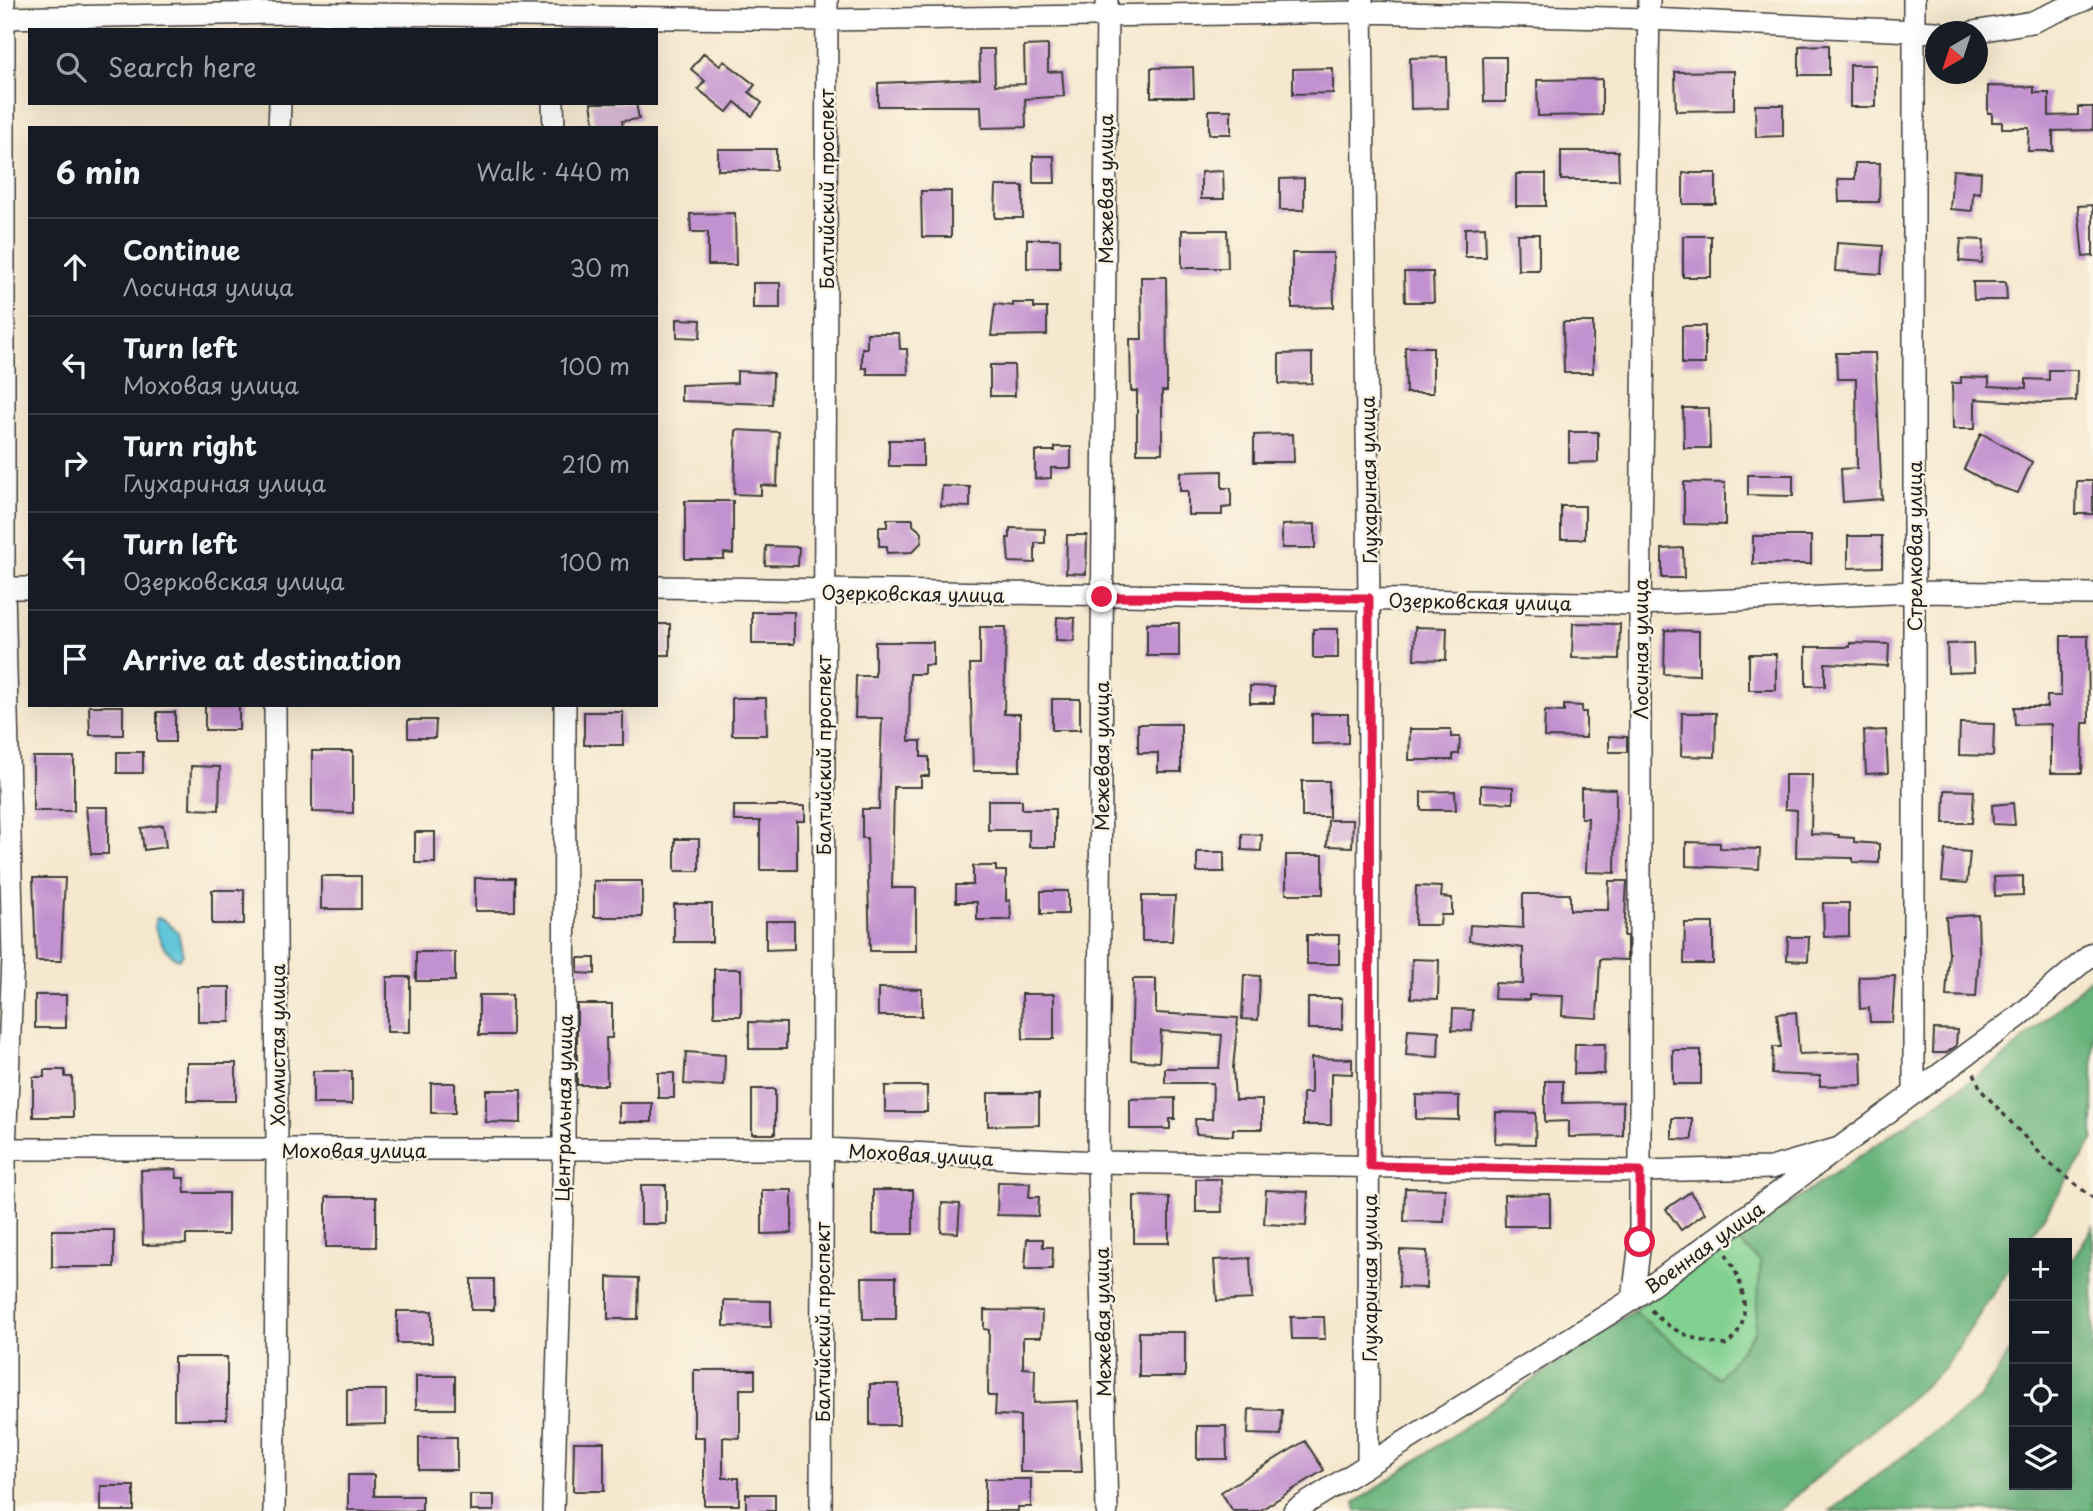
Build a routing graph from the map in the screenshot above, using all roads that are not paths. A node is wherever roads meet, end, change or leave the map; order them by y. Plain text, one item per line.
1 (1914, 0) edge
2 (2084, 0) edge
3 (1362, 6) edge
4 (1107, 7) edge
5 (1649, 9) edge
6 (827, 10) edge
7 (3, 12) edge
8 (281, 14) edge
9 (2093, 14) edge
10 (551, 15) edge
11 (1988, 29) edge
12 (1912, 30) junction
13 (1925, 31) edge
14 (280, 105) edge
15 (553, 105) edge
16 (279, 126) edge
17 (554, 126) edge
18 (658, 587) edge
19 (2, 588) edge
20 (28, 588) edge
21 (823, 591) junction
22 (1915, 592) junction
23 (2093, 594) edge
24 (1102, 597) junction
25 (1369, 598) junction
26 (1640, 604) junction
27 (275, 707) edge
28 (565, 707) edge
29 (2093, 953) edge
30 (1914, 1093) junction
31 (1839, 1148) junction
32 (3, 1149) edge
33 (564, 1149) junction
34 (823, 1149) junction
35 (277, 1151) junction
36 (1098, 1162) junction
37 (1370, 1166) junction
38 (1640, 1171) junction
39 (1640, 1303) junction
40 (1368, 1464) junction
41 (5, 1511) edge
42 (274, 1511) edge
43 (553, 1511) edge
44 (821, 1511) edge
45 (1107, 1511) edge
46 (1294, 1511) edge

1 - 12 street, Стрелковая улица
2 - 9 street
2 - 11 street
3 - 4 street
3 - 5 street
3 - 25 street, Глухариная улица
4 - 6 street
4 - 24 street, Межевая улица
5 - 12 street
5 - 26 street, Лосиная улица
6 - 10 street
6 - 21 street, Балтийский проспект
7 - 8 street
7 - 19 street
8 - 10 street
12 - 13 street
12 - 22 street, Стрелковая улица
14 - 16 street
15 - 17 street
18 - 21 street, Озерковская улица
19 - 20 street
19 - 32 street
21 - 24 street, Озерковская улица
21 - 34 street, Балтийский проспект
22 - 23 street, Озерковская улица
22 - 26 street, Озерковская улица
22 - 30 street, Стрелковая улица
24 - 25 street, Озерковская улица
24 - 36 street, Межевая улица
25 - 26 street, Озерковская улица
25 - 37 street, Глухариная улица
26 - 38 street, Лосиная улица
27 - 35 street, Холмистая улица
28 - 33 street, Центральная улица
29 - 30 street, Военная улица
30 - 31 street, Военная улица
31 - 38 street, Моховая улица
31 - 39 street, Военная улица
32 - 35 street, Моховая улица
32 - 41 street
33 - 34 street, Моховая улица
33 - 35 street, Моховая улица
33 - 43 street, Центральная улица
34 - 36 street, Моховая улица
34 - 44 street, Балтийский проспект
35 - 42 street, Холмистая улица
36 - 37 street, Моховая улица
36 - 45 street, Межевая улица
37 - 38 street, Моховая улица
37 - 40 street, Глухариная улица
38 - 39 street, Лосиная улица
39 - 40 street, Военная улица
40 - 46 street, Военная улица

